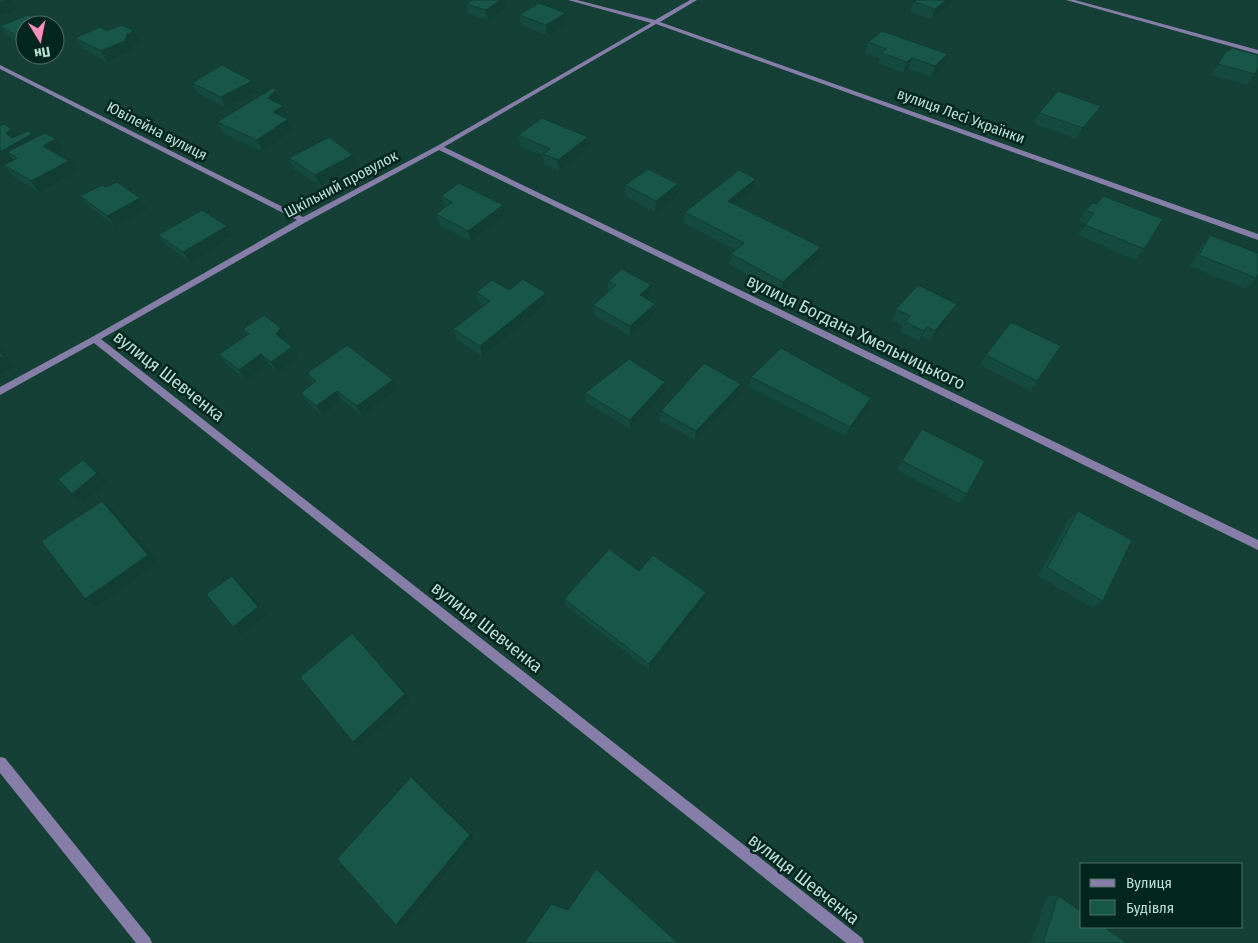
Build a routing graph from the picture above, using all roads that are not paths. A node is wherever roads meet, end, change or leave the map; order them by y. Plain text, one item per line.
1 (571, 0) edge
2 (694, 0) edge
3 (1069, 0) edge
4 (655, 22) junction
5 (1258, 52) edge
6 (0, 68) edge
7 (439, 147) junction
8 (302, 220) junction
9 (1258, 237) edge
10 (95, 339) junction
11 (0, 391) edge
12 (1258, 545) edge
13 (0, 763) edge
14 (145, 943) edge
15 (857, 943) edge

1 - 4 street, вулиця Лесі Українки
2 - 4 street, Шкільний провулок
3 - 5 street
4 - 7 street, Шкільний провулок
4 - 9 street, вулиця Лесі Українки
6 - 8 street, Ювілейна вулиця
7 - 8 street, Шкільний провулок
7 - 12 street, вулиця Богдана Хмельницького
8 - 10 street, Шкільний провулок
10 - 11 street, Шкільний провулок
10 - 15 street, вулиця Шевченка
13 - 14 street

